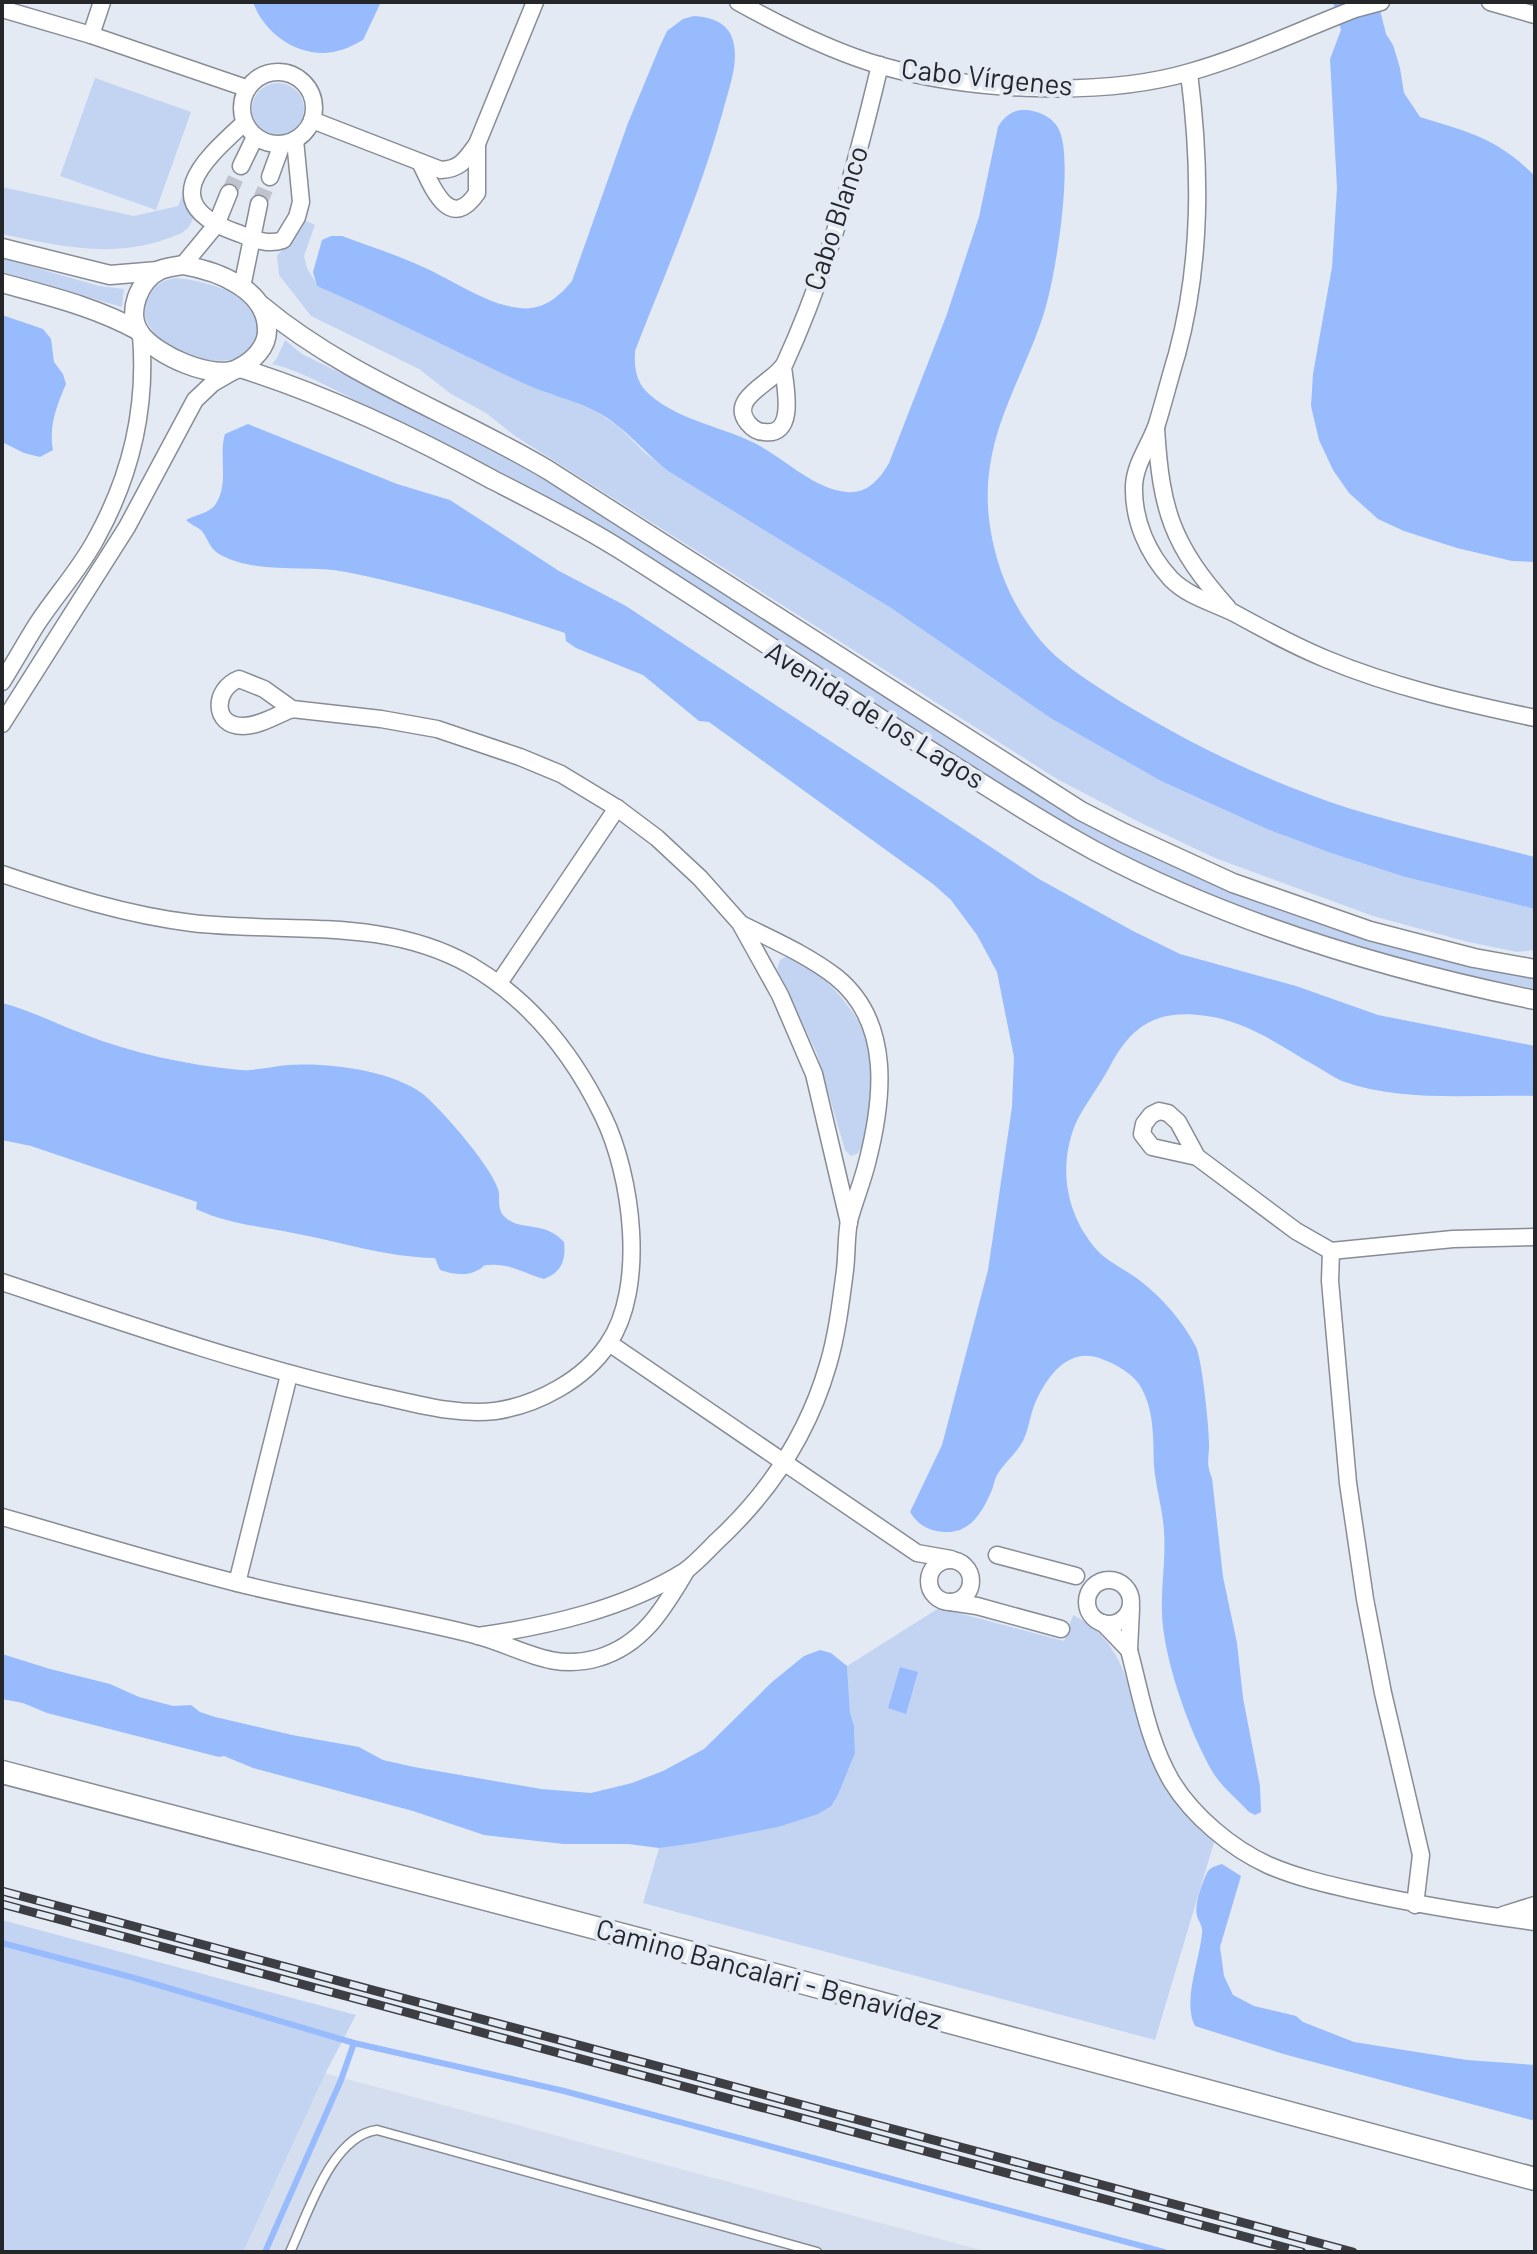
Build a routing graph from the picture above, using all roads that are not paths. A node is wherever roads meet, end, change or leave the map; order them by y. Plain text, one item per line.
1 (102, 2) edge
2 (535, 2) edge
3 (738, 2) edge
4 (1381, 2) edge
5 (1490, 2) edge
6 (2, 9) edge
7 (1535, 15) edge
8 (91, 35) junction
9 (880, 65) junction
10 (1189, 73) junction
11 (246, 88) junction
12 (312, 120) junction
13 (244, 123) junction
14 (255, 137) junction
15 (289, 142) junction
16 (477, 144) junction
17 (420, 162) junction
18 (241, 166) tunnel mouth
19 (270, 177) tunnel mouth
20 (229, 193) tunnel mouth
21 (259, 204) tunnel mouth
22 (216, 225) junction
23 (252, 239) junction
24 (2, 248) edge
25 (183, 265) junction
26 (158, 271) junction
27 (2, 283) edge
28 (242, 287) junction
29 (262, 306) junction
30 (140, 333) junction
31 (783, 367) dead end
32 (237, 369) junction
33 (1156, 426) junction
34 (1231, 611) junction
35 (2, 682) edge
36 (292, 709) dead end
37 (1535, 718) edge
38 (2, 724) edge
39 (617, 808) junction
40 (2, 874) edge
41 (740, 923) junction
42 (1535, 969) edge
43 (499, 983) junction
44 (1535, 1000) edge
45 (1197, 1157) dead end
46 (849, 1223) junction
47 (1535, 1237) edge
48 (1331, 1251) junction
49 (2, 1282) edge
50 (609, 1343) junction
51 (289, 1375) junction
52 (784, 1463) junction
53 (2, 1517) edge
54 (910, 1548) junction
55 (997, 1555) dead end
56 (951, 1559) junction
57 (687, 1569) junction
58 (1076, 1576) junction
59 (1111, 1580) junction
60 (237, 1583) junction
61 (929, 1585) junction
62 (1088, 1597) junction
63 (973, 1598) junction
64 (1131, 1604) junction
65 (1103, 1623) junction
66 (1061, 1629) dead end
67 (478, 1636) junction
68 (1129, 1650) junction
69 (2, 1772) edge
70 (1415, 1905) junction
71 (1535, 1905) edge
72 (1498, 1917) junction
73 (1535, 1922) edge
74 (1535, 2179) edge
75 (290, 2252) edge
76 (817, 2252) edge

1 - 8 street
2 - 16 street
3 - 9 street, Cabo Vírgenes
4 - 10 street, Cabo Vírgenes
5 - 7 street
6 - 8 street
8 - 11 street
9 - 10 street, Cabo Vírgenes
9 - 31 street, Cabo Blanco
10 - 33 street
11 - 12 street
11 - 13 street
12 - 15 street
12 - 17 street
13 - 14 street
13 - 22 street
14 - 15 street
14 - 18 street
15 - 19 street
15 - 23 street
16 - 17 street
16 - 17 street
20 - 22 street
21 - 23 street
22 - 23 street
22 - 25 street
23 - 28 street
24 - 26 street
25 - 26 street
25 - 28 street
26 - 30 street
27 - 30 street
28 - 29 street
29 - 32 street
29 - 42 street, Avenida de los Lagos
30 - 32 street
30 - 35 street
32 - 38 street
32 - 44 street, Avenida de los Lagos
33 - 34 street
33 - 34 street
34 - 37 street
36 - 39 street
39 - 41 street
39 - 43 street
40 - 43 street
41 - 46 street
41 - 46 street
43 - 50 street
45 - 48 street
46 - 52 street
47 - 48 street
48 - 70 street
49 - 51 street
50 - 51 street
50 - 52 street
51 - 60 street
52 - 54 street
52 - 57 street
53 - 60 street
54 - 56 street
54 - 61 street
55 - 58 street
56 - 61 street
56 - 63 street
57 - 67 street
57 - 67 street
58 - 59 street
58 - 62 street
59 - 62 street
59 - 64 street
60 - 67 street
61 - 63 street
62 - 65 street
63 - 66 street
64 - 65 street
64 - 68 street
65 - 68 street
68 - 70 street
69 - 74 main road, Camino Bancalari - Benavídez
70 - 72 street
71 - 72 street
72 - 73 street
75 - 76 lane

